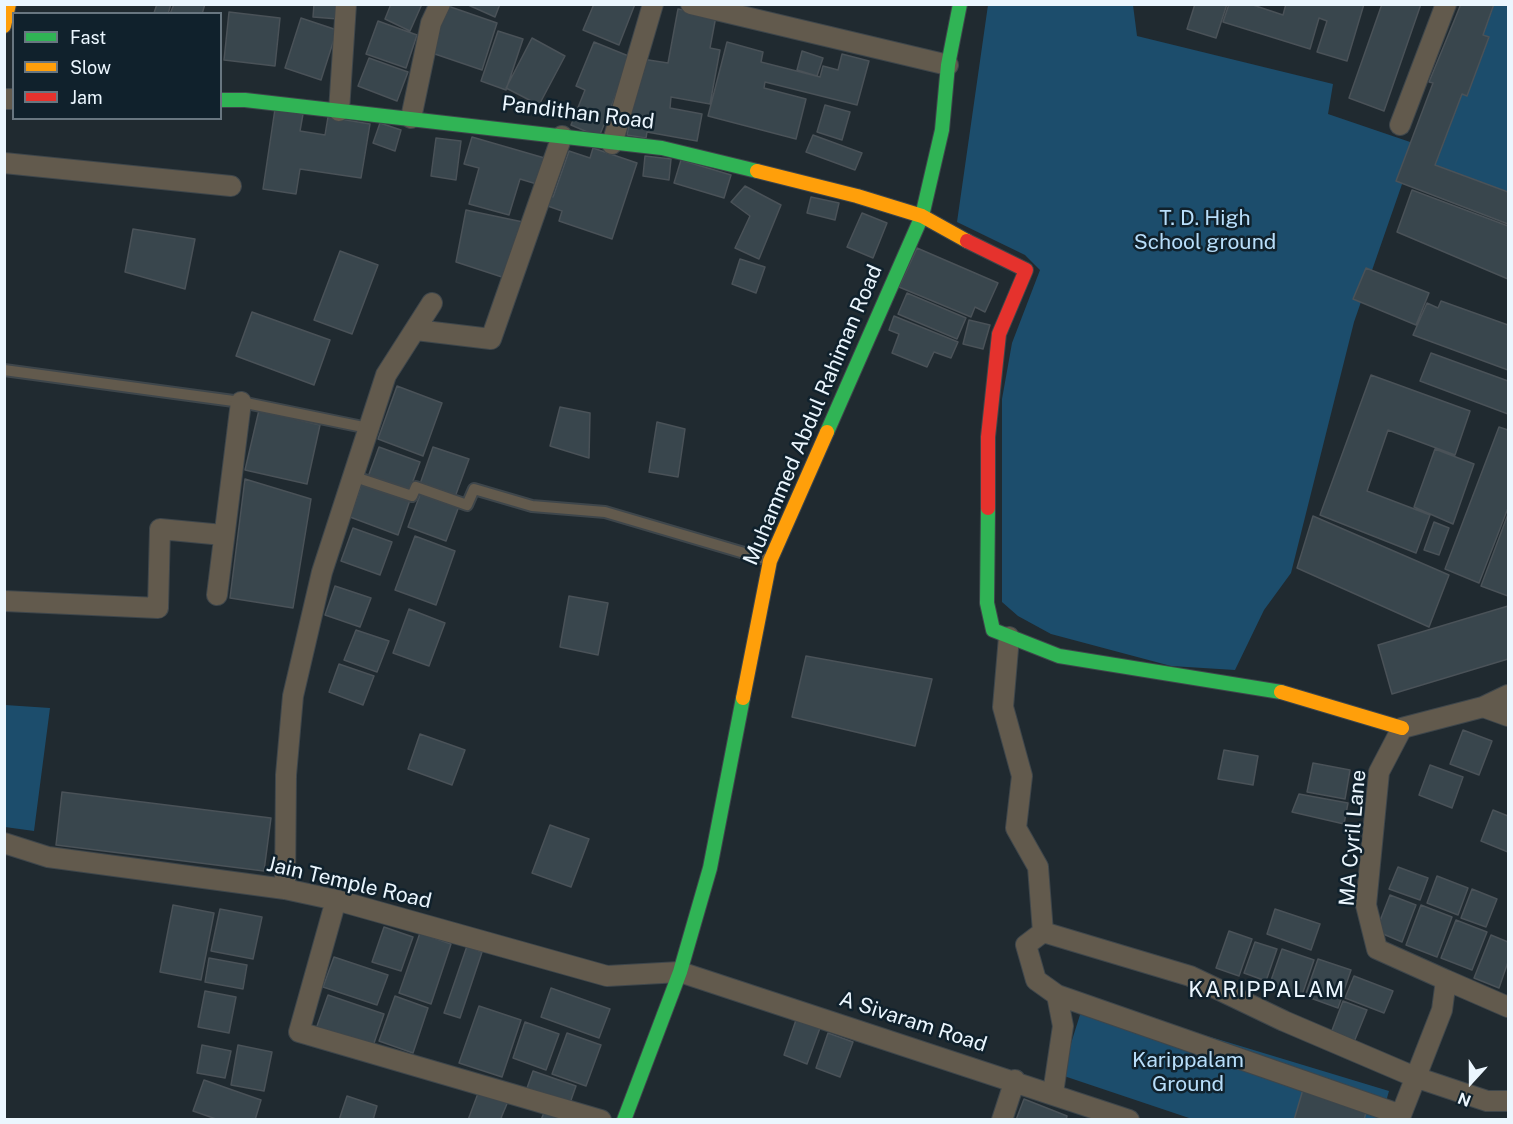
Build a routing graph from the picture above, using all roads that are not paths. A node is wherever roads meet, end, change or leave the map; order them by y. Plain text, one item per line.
1 (9, 4) edge
2 (346, 4) edge
3 (440, 4) edge
4 (653, 4) edge
5 (692, 4) edge
6 (960, 4) edge
7 (1446, 4) edge
8 (4, 26) edge
9 (948, 64) junction
10 (222, 100) edge
11 (339, 111) junction
12 (411, 118) junction
13 (1400, 126) dead end
14 (562, 136) junction
15 (612, 144) junction
16 (4, 163) edge
17 (231, 186) dead end
18 (922, 216) junction
19 (432, 303) dead end
20 (416, 330) junction
21 (4, 370) edge
22 (241, 402) junction
23 (368, 428) junction
24 (352, 476) junction
25 (224, 535) junction
26 (770, 561) junction
27 (217, 595) dead end
28 (4, 601) edge
29 (1009, 637) junction
30 (1509, 695) edge
31 (1483, 707) junction
32 (1509, 716) edge
33 (1402, 728) junction
34 (4, 843) edge
35 (285, 889) junction
36 (336, 900) junction
37 (1043, 932) junction
38 (680, 972) junction
39 (1446, 980) junction
40 (1057, 995) junction
41 (1509, 1007) edge
42 (1415, 1077) junction
43 (1015, 1080) junction
44 (1053, 1093) junction
45 (1509, 1101) edge
46 (1400, 1117) edge
47 (600, 1119) edge
48 (624, 1119) edge
49 (1002, 1119) edge
50 (1129, 1119) edge

1 - 8 street
2 - 11 street
3 - 12 street
4 - 15 street
5 - 9 street
6 - 9 street, Muhammed Abdul Rahiman Road
7 - 13 street
9 - 18 street, Muhammed Abdul Rahiman Road
10 - 11 street, Pandithan Road
11 - 12 street, Pandithan Road
12 - 14 street, Pandithan Road
14 - 15 street, Pandithan Road
14 - 20 street
15 - 18 street, Pandithan Road
16 - 17 street
18 - 26 street, Muhammed Abdul Rahiman Road
18 - 29 street, Pandithan Road
19 - 20 street
20 - 23 street
21 - 22 lane
22 - 23 lane
22 - 25 street
23 - 24 street
24 - 26 lane
24 - 35 street
25 - 27 street
25 - 28 street
26 - 38 street, Muhammed Abdul Rahiman Road
29 - 33 street
29 - 37 street
30 - 31 street
31 - 32 street
31 - 33 street
33 - 39 street, MA Cyril Lane
34 - 35 street, Jain Temple Road
35 - 36 street, Jain Temple Road
36 - 38 street, Jain Temple Road
36 - 47 street
37 - 40 street
37 - 42 street
38 - 43 street, A Sivaram Road
38 - 48 street, Muhammed Abdul Rahiman Road
39 - 41 street
39 - 42 street
40 - 44 street
40 - 46 street
42 - 45 street
42 - 46 street
43 - 44 street, A Sivaram Road
43 - 49 street
44 - 50 street, A Sivaram Road

